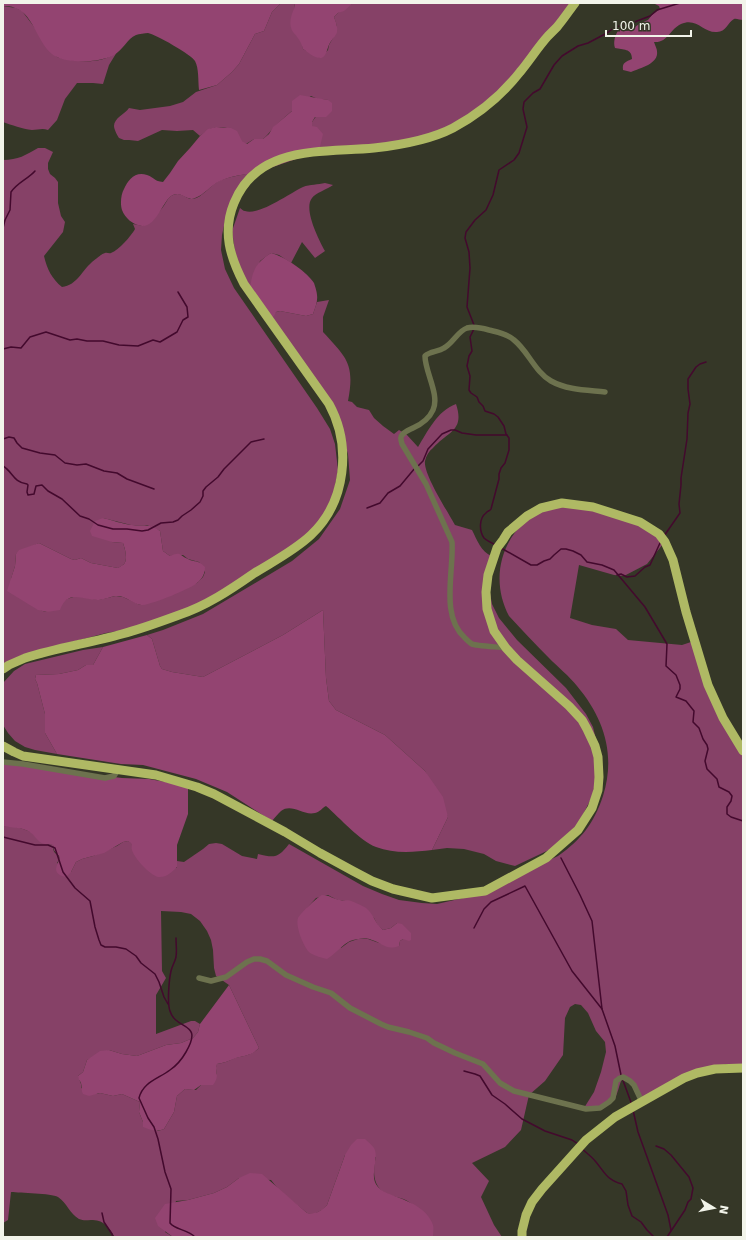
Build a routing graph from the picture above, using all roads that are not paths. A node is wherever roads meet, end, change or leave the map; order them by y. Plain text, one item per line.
1 (575, 3) edge
2 (605, 392) dead end
3 (506, 648) junction
4 (3, 669) edge
5 (3, 746) edge
6 (743, 751) edge
7 (3, 762) edge
8 (118, 770) junction
9 (199, 978) dead end
10 (743, 1068) edge
11 (642, 1102) junction
12 (522, 1237) edge

1 - 4 highway
2 - 3 street
3 - 6 highway
3 - 8 highway
5 - 8 highway
7 - 8 street
9 - 11 street
10 - 11 highway
11 - 12 highway

